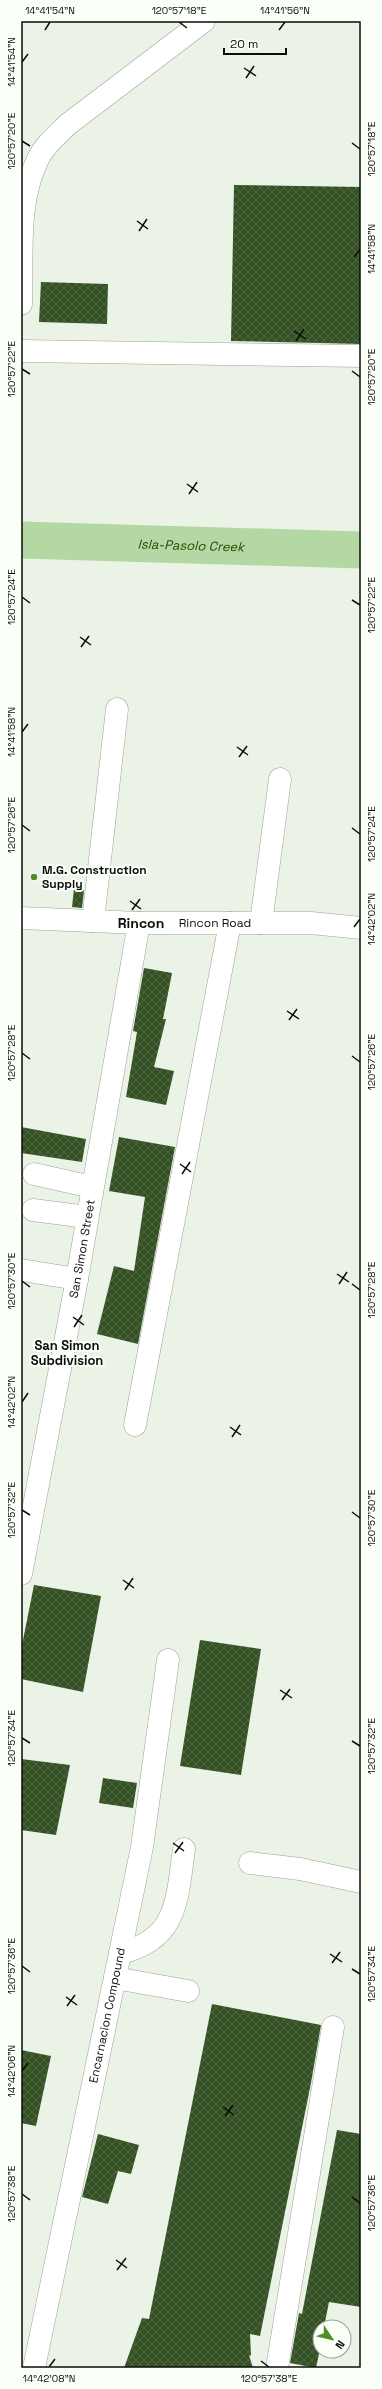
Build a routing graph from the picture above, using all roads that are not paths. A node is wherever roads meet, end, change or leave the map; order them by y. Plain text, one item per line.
1 (204, 21) edge
2 (23, 202) edge
3 (21, 304) edge
4 (21, 351) edge
5 (361, 356) edge
6 (117, 708) dead end
7 (280, 779) dead end
8 (21, 918) edge
9 (93, 921) junction
10 (139, 923) junction
11 (230, 923) junction
12 (261, 923) junction
13 (361, 928) edge
14 (34, 1174) dead end
15 (92, 1187) junction
16 (33, 1210) dead end
17 (87, 1217) junction
18 (21, 1270) edge
19 (77, 1279) junction
20 (135, 1425) dead end
21 (21, 1574) edge
22 (168, 1660) dead end
23 (184, 1849) dead end
24 (250, 1863) dead end
25 (361, 1882) edge
26 (120, 1953) junction
27 (115, 1978) junction
28 (188, 1991) dead end
29 (333, 2027) dead end
30 (34, 2368) edge
31 (277, 2368) edge

1 - 2 street
2 - 3 street
4 - 5 street
6 - 9 street
7 - 12 street
8 - 9 street, Rincon Road
9 - 10 street, Rincon Road
10 - 11 street, Rincon Road
10 - 15 street, San Simon Street
11 - 12 street, Rincon Road
11 - 20 street
12 - 13 street, Rincon Road
14 - 15 street
15 - 17 street, San Simon Street
16 - 17 street
17 - 19 street, San Simon Street
18 - 19 street
19 - 21 street, San Simon Street
22 - 26 street, Encarnacion Compound
23 - 26 street
24 - 25 street
26 - 27 street, Encarnacion Compound
27 - 28 street
27 - 30 street, Encarnacion Compound
29 - 31 street

